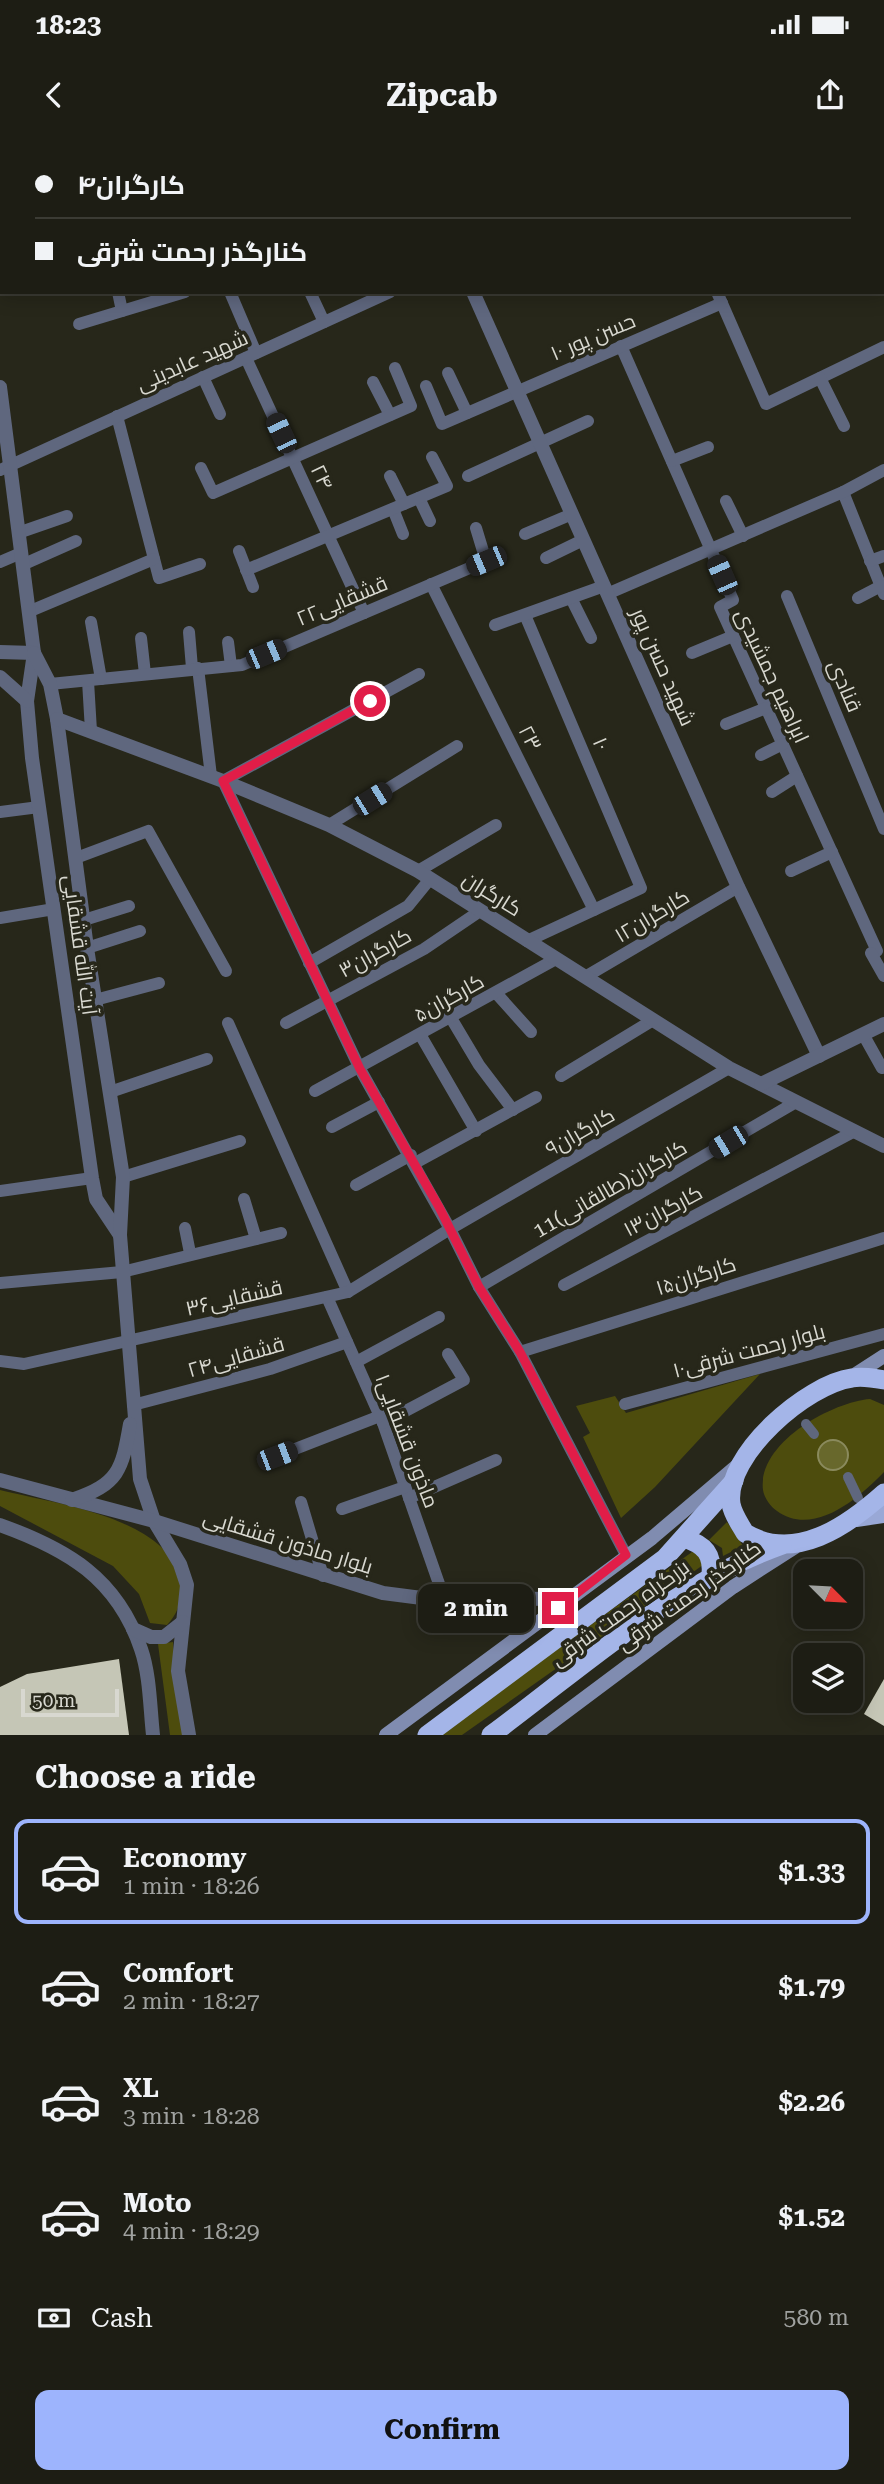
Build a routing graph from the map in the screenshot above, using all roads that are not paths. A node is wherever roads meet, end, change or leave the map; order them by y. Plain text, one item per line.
1 (118, 294) edge
2 (178, 294) edge
3 (231, 294) edge
4 (311, 294) edge
5 (381, 294) edge
6 (474, 294) edge
7 (360, 298) edge
8 (719, 298) edge
9 (122, 311) junction
10 (324, 322) junction
11 (79, 324) dead end
12 (621, 346) junction
13 (884, 347) edge
14 (251, 355) junction
15 (396, 368) dead end
16 (448, 373) dead end
17 (203, 377) junction
18 (820, 378) junction
19 (373, 382) dead end
20 (426, 386) dead end
21 (0, 387) edge
22 (517, 390) junction
23 (467, 413) junction
24 (220, 414) dead end
25 (390, 415) junction
26 (117, 416) junction
27 (588, 421) dead end
28 (844, 426) dead end
29 (541, 444) junction
30 (708, 447) dead end
31 (432, 457) dead end
32 (292, 458) junction
33 (672, 461) junction
34 (5, 468) edge
35 (201, 468) dead end
36 (884, 470) edge
37 (390, 476) dead end
38 (468, 477) dead end
39 (843, 492) junction
40 (419, 498) junction
41 (726, 501) dead end
42 (398, 507) junction
43 (572, 514) junction
44 (67, 516) dead end
45 (430, 521) dead end
46 (476, 528) dead end
47 (18, 533) junction
48 (403, 534) dead end
49 (525, 534) dead end
50 (328, 536) junction
51 (743, 536) junction
52 (583, 540) junction
53 (76, 541) dead end
54 (711, 550) junction
55 (239, 551) dead end
56 (884, 556) edge
57 (546, 558) dead end
58 (21, 559) junction
59 (155, 559) junction
60 (870, 561) junction
61 (0, 562) edge
62 (200, 564) dead end
63 (246, 570) junction
64 (431, 584) junction
65 (253, 587) dead end
66 (605, 590) junction
67 (882, 590) edge
68 (787, 596) dead end
69 (571, 598) junction
70 (858, 598) dead end
71 (28, 612) junction
72 (364, 613) junction
73 (525, 615) junction
74 (91, 622) dead end
75 (495, 625) dead end
76 (189, 632) dead end
77 (733, 636) junction
78 (141, 638) dead end
79 (591, 638) dead end
80 (228, 642) dead end
81 (0, 652) edge
82 (34, 653) junction
83 (692, 653) dead end
84 (231, 666) junction
85 (195, 668) junction
86 (145, 674) junction
87 (419, 674) dead end
88 (0, 677) edge
89 (95, 680) junction
90 (50, 684) junction
91 (27, 701) junction
92 (766, 708) junction
93 (57, 719) junction
94 (726, 724) dead end
95 (91, 731) junction
96 (783, 744) junction
97 (457, 746) dead end
98 (761, 755) dead end
99 (797, 776) junction
100 (217, 779) junction
101 (772, 792) dead end
102 (39, 807) junction
103 (0, 812) edge
104 (329, 825) junction
105 (496, 825) dead end
106 (884, 829) edge
107 (832, 852) junction
108 (76, 859) junction
109 (791, 872) dead end
110 (424, 875) junction
111 (738, 887) junction
112 (130, 906) dead end
113 (54, 909) junction
114 (594, 910) junction
115 (480, 911) junction
116 (0, 918) edge
117 (84, 920) junction
118 (141, 931) dead end
119 (527, 941) junction
120 (88, 948) junction
121 (556, 959) junction
122 (309, 963) junction
123 (226, 971) dead end
124 (884, 976) edge
125 (585, 977) junction
126 (159, 983) dead end
127 (496, 993) junction
128 (95, 1000) junction
129 (326, 1002) junction
130 (451, 1018) junction
131 (653, 1020) junction
132 (228, 1023) dead end
133 (286, 1023) dead end
134 (884, 1024) edge
135 (531, 1032) dead end
136 (863, 1034) junction
137 (421, 1036) junction
138 (819, 1056) junction
139 (206, 1059) dead end
140 (729, 1068) junction
141 (882, 1068) dead end
142 (360, 1069) junction
143 (561, 1076) dead end
144 (761, 1084) junction
145 (315, 1091) dead end
146 (110, 1092) junction
147 (536, 1097) dead end
148 (379, 1102) junction
149 (796, 1102) junction
150 (513, 1110) junction
151 (332, 1127) dead end
152 (475, 1131) junction
153 (855, 1131) junction
154 (240, 1141) dead end
155 (884, 1146) edge
156 (413, 1159) junction
157 (123, 1177) junction
158 (92, 1178) junction
159 (356, 1185) dead end
160 (0, 1191) edge
161 (244, 1199) dead end
162 (185, 1228) dead end
163 (450, 1229) junction
164 (281, 1233) dead end
165 (120, 1235) junction
166 (884, 1238) edge
167 (256, 1239) junction
168 (190, 1253) junction
169 (122, 1272) junction
170 (0, 1283) edge
171 (564, 1285) dead end
172 (479, 1287) junction
173 (348, 1292) junction
174 (327, 1297) junction
175 (439, 1317) dead end
176 (884, 1334) edge
177 (128, 1341) junction
178 (347, 1342) junction
179 (520, 1352) junction
180 (448, 1354) dead end
181 (884, 1356) edge
182 (0, 1361) edge
183 (356, 1362) junction
184 (871, 1377) edge
185 (133, 1405) junction
186 (625, 1405) dead end
187 (381, 1419) junction
188 (806, 1424) dead end
189 (814, 1434) dead end
190 (277, 1456) dead end
191 (496, 1460) dead end
192 (737, 1472) junction
193 (848, 1478) dead end
194 (0, 1480) edge
195 (407, 1492) junction
196 (884, 1493) edge
197 (858, 1498) dead end
198 (72, 1500) junction
199 (301, 1503) dead end
200 (342, 1509) dead end
201 (884, 1514) edge
202 (856, 1518) junction
203 (154, 1521) junction
204 (0, 1525) edge
205 (684, 1538) junction
206 (794, 1543) junction
207 (626, 1555) junction
208 (323, 1576) junction
209 (711, 1576) junction
210 (571, 1598) junction
211 (444, 1601) junction
212 (183, 1622) junction
213 (133, 1629) junction
214 (153, 1735) edge
215 (190, 1735) edge
216 (386, 1735) edge
217 (428, 1735) edge
218 (491, 1735) edge
219 (535, 1735) edge

1 - 9 street
2 - 9 street
3 - 14 street, ۲۴
4 - 10 street
5 - 7 street, شهید عابدینی
6 - 22 street, شهید حسن پور
7 - 10 street, شهید عابدینی
8 - 12 street, ۱۰ حسن پور
8 - 18 street
9 - 11 street
10 - 14 street, شهید عابدینی
12 - 22 street, ۱۰ حسن پور
12 - 33 street, ابراهیم جمشیدی
13 - 18 street
14 - 17 street, شهید عابدینی
14 - 32 street, ۲۴
15 - 25 street
16 - 23 street
17 - 24 street
17 - 26 street, شهید عابدینی
18 - 28 street
19 - 25 street
20 - 23 street, ۱۰ حسن پور
21 - 34 street, آیت الله قشقایی
22 - 23 street, ۱۰ حسن پور
22 - 29 street, شهید حسن پور
25 - 32 street
26 - 34 street, شهید عابدینی
26 - 59 street
27 - 29 street
29 - 38 street
29 - 43 street, شهید حسن پور
30 - 33 street
31 - 40 street
32 - 35 street
32 - 50 street, ۲۴
33 - 54 street, ابراهیم جمشیدی
34 - 47 street, آیت الله قشقایی
36 - 39 street
37 - 42 street
39 - 51 street
39 - 60 street
40 - 42 street
40 - 45 street
41 - 51 street
42 - 48 street
42 - 50 street
43 - 49 street
43 - 52 street, شهید حسن پور
44 - 47 street
46 - 64 street, ۲۲قشقایی
47 - 58 street, آیت الله قشقایی
50 - 63 street
50 - 72 street, ۲۴
51 - 54 street
52 - 57 street
52 - 66 street, شهید حسن پور
53 - 58 street
54 - 66 street
54 - 77 street, ابراهیم جمشیدی
55 - 63 street
56 - 60 street
58 - 61 street
58 - 71 street, آیت الله قشقایی
59 - 62 street
59 - 71 street
60 - 67 street
63 - 65 street
64 - 72 street, ۲۲قشقایی
64 - 114 street, ۲۳
66 - 69 street
66 - 111 street, شهید حسن پور
67 - 70 street
68 - 106 street, قنادی
69 - 73 street
69 - 79 street
71 - 82 street, آیت الله قشقایی
72 - 84 street, ۲۲قشقایی
73 - 75 street
73 - 114 street, ۱۰
74 - 89 street
76 - 85 street
77 - 83 street
77 - 92 street, ابراهیم جمشیدی
78 - 86 street
80 - 84 street
81 - 82 street
82 - 90 street, آیت الله قشقایی
82 - 91 street, آیت الله قشقایی
84 - 85 street, ۲۲قشقایی
85 - 86 street, ۲۲قشقایی
85 - 100 street
86 - 89 street, ۲۲قشقایی
87 - 100 street
88 - 91 street
89 - 90 street, ۲۲قشقایی
89 - 95 street
90 - 93 street, آیت الله قشقایی
91 - 102 street, آیت الله قشقایی
92 - 94 street
92 - 96 street, ابراهیم جمشیدی
93 - 95 street, کارگران
93 - 108 street, آیت الله قشقایی
95 - 100 street, کارگران
96 - 98 street
96 - 99 street, ابراهیم جمشیدی
97 - 104 street
99 - 101 street
99 - 107 street, ابراهیم جمشیدی
100 - 104 street, کارگران
100 - 122 street
102 - 103 street
102 - 113 street, آیت الله قشقایی
104 - 110 street, کارگران
105 - 110 street
107 - 109 street
107 - 124 street, ابراهیم جمشیدی
108 - 117 street, آیت الله قشقایی
108 - 123 street
110 - 115 street, کارگران
110 - 122 street
111 - 125 street, ۱۲کارگران
111 - 138 street, شهید حسن پور
112 - 117 street
113 - 116 street
113 - 158 street, آیت الله قشقایی
114 - 119 street
115 - 119 street, کارگران
115 - 129 street, کارگران۳
117 - 120 street, آیت الله قشقایی
118 - 120 street
119 - 121 street, کارگران
120 - 128 street, آیت الله قشقایی
121 - 125 street, کارگران
121 - 127 street, کارگران۵
122 - 129 street
125 - 131 street, کارگران
126 - 128 street
127 - 130 street, کارگران۵
127 - 135 street
128 - 146 street, آیت الله قشقایی
129 - 133 street, کارگران۳
129 - 142 street
130 - 137 street, کارگران۵
130 - 150 street
131 - 140 street, کارگران
131 - 143 street
132 - 173 street
134 - 136 street
136 - 138 street
136 - 141 street
137 - 142 street, کارگران۵
137 - 152 street
138 - 144 street
139 - 146 street
140 - 144 street, کارگران
140 - 163 street, کارگران۹
142 - 145 street, کارگران۵
142 - 148 street
144 - 149 street, کارگران
146 - 157 street, آیت الله قشقایی
147 - 150 street
148 - 151 street
148 - 156 street
149 - 153 street, کارگران
149 - 172 street, 11کارگران(طالقانی)
150 - 152 street
152 - 156 street
153 - 155 street, کارگران
153 - 171 street, کارگران۱۳
154 - 157 street
156 - 159 street
156 - 163 street
157 - 165 street, آیت الله قشقایی
158 - 160 street
158 - 165 street, آیت الله قشقایی
161 - 167 street
162 - 168 street
163 - 172 street
163 - 173 street, کارگران۹
164 - 167 street
165 - 169 street, آیت الله قشقایی
166 - 179 street, ۱۵کارگران
167 - 168 street
168 - 169 street
169 - 170 street
169 - 177 street, آیت الله قشقایی
172 - 179 street
173 - 174 street, قشقایی۳۶
174 - 177 street, قشقایی۳۶
174 - 178 street, ماذون قشقایی۱
175 - 183 street
176 - 186 street, ۱۰بلوار رحمت شرقی
177 - 182 street, قشقایی۳۶
177 - 185 street, آیت الله قشقایی
178 - 183 street, ماذون قشقایی۱
178 - 185 street, قشقایی۲۴
179 - 207 street
180 - 187 street
181 - 184 main road
183 - 187 street, ماذون قشقایی۱
184 - 192 highway, بزرگراه رحمت شرقی
185 - 198 street
185 - 203 street
187 - 190 street
187 - 195 street, ماذون قشقایی۱
188 - 189 street
191 - 195 street
192 - 205 highway, بزرگراه رحمت شرقی
192 - 206 highway
192 - 207 main road
193 - 197 street
194 - 198 street, بلوار ماذون قشقایی
195 - 200 street
195 - 211 street, ماذون قشقایی۱
196 - 202 highway, بزرگراه رحمت شرقی
198 - 203 street, بلوار ماذون قشقایی
199 - 208 street
201 - 202 main road
202 - 206 highway, بزرگراه رحمت شرقی
203 - 208 street, بلوار ماذون قشقایی
203 - 212 street
204 - 213 street
205 - 209 highway
205 - 217 highway, بزرگراه رحمت شرقی
206 - 209 highway, بزرگراه رحمت شرقی
206 - 219 main road, کنارگذر رحمت شرقی
207 - 210 main road
208 - 211 street, بلوار ماذون قشقایی
209 - 218 highway, بزرگراه رحمت شرقی
210 - 211 street, بلوار ماذون قشقایی
210 - 216 main road
212 - 213 street
212 - 215 street
213 - 214 street

